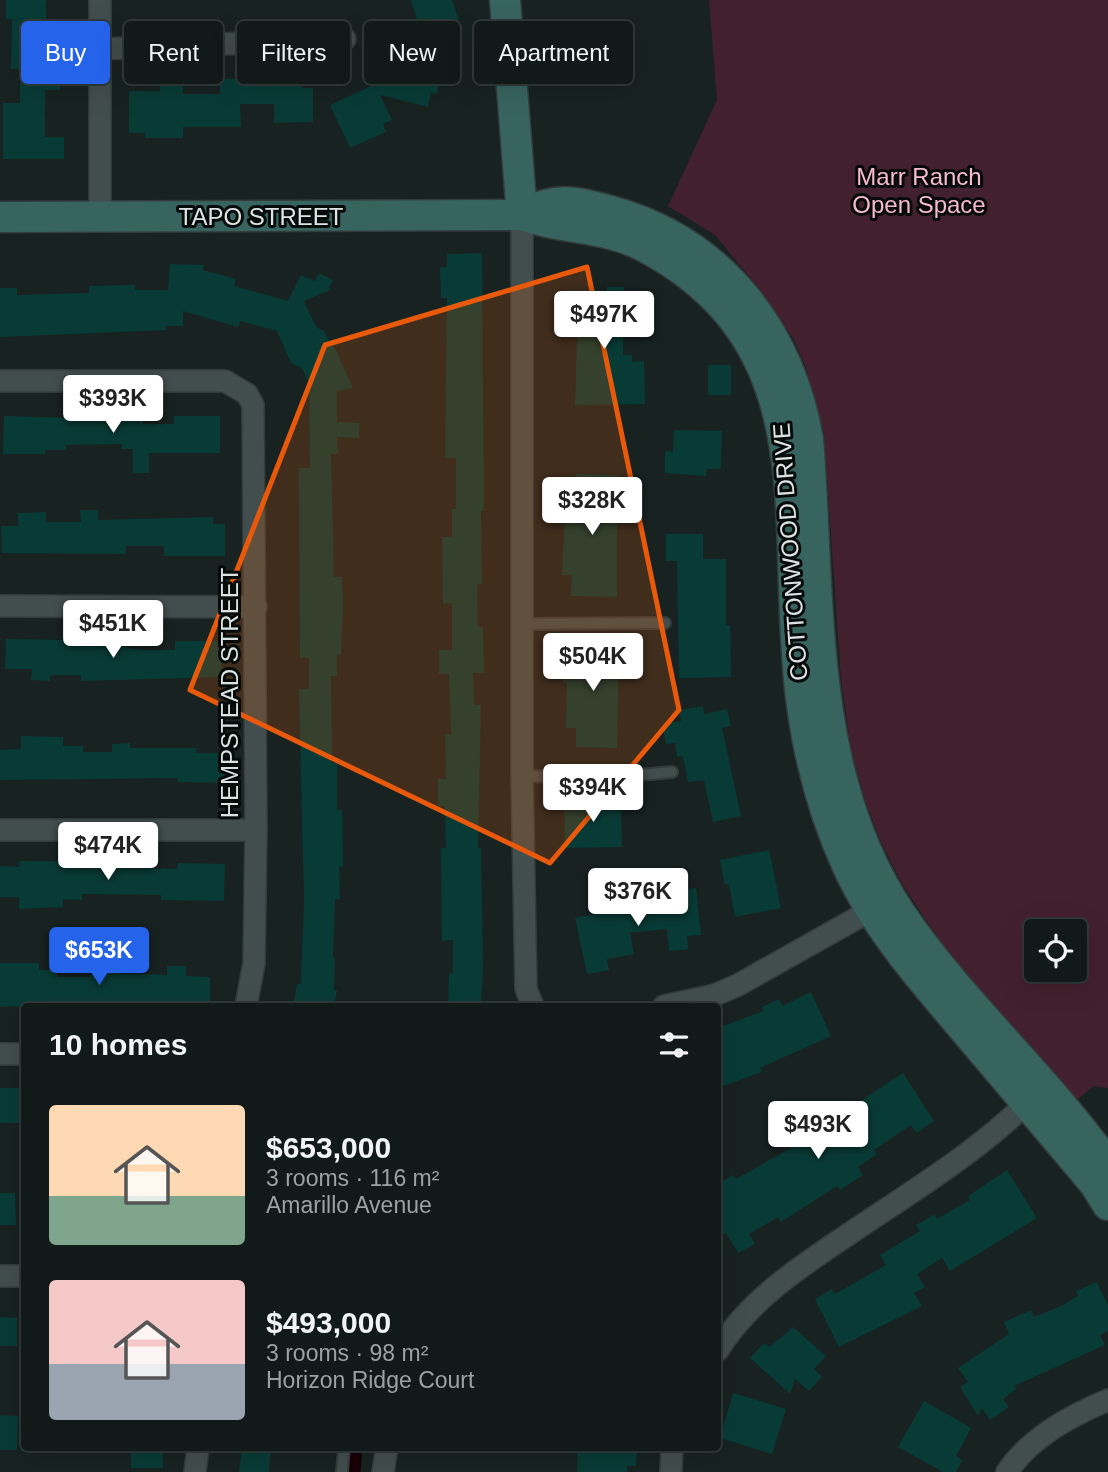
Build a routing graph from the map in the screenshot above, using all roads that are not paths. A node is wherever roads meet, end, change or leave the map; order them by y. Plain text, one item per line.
1 (100, 0) edge
2 (505, 0) edge
3 (100, 21) edge
4 (237, 43) edge
5 (110, 49) edge
6 (100, 84) edge
7 (522, 215) junction
8 (0, 217) edge
9 (100, 217) junction
10 (0, 382) edge
11 (0, 606) edge
12 (256, 607) junction
13 (665, 623) dead end
14 (522, 624) junction
15 (672, 772) dead end
16 (522, 776) junction
17 (0, 830) edge
18 (256, 830) junction
19 (882, 904) junction
20 (247, 1003) edge
21 (532, 1003) edge
22 (678, 1003) edge
23 (0, 1054) edge
24 (21, 1054) edge
25 (1035, 1095) junction
26 (1108, 1165) edge
27 (1108, 1205) edge
28 (0, 1276) edge
29 (21, 1276) edge
30 (721, 1346) edge
31 (1108, 1400) edge
32 (198, 1451) edge
33 (344, 1451) edge
34 (386, 1451) edge
35 (672, 1451) edge
36 (195, 1472) edge
37 (342, 1472) edge
38 (383, 1472) edge
39 (671, 1472) edge
40 (1007, 1472) edge

1 - 3 street
2 - 7 street
4 - 5 street
6 - 9 street
7 - 9 street, TAPO STREET
7 - 14 street
7 - 19 street, COTTONWOOD DRIVE
8 - 9 street, TAPO STREET
10 - 12 street, HEMPSTEAD STREET
11 - 12 street
12 - 18 street, HEMPSTEAD STREET
13 - 14 lane
14 - 16 street
15 - 16 lane
16 - 21 street
17 - 18 street
18 - 20 street, HEMPSTEAD STREET
19 - 22 street
19 - 25 street, COTTONWOOD DRIVE
23 - 24 street
25 - 26 street, COTTONWOOD DRIVE
25 - 27 street, COTTONWOOD DRIVE
25 - 30 street
28 - 29 street
31 - 40 street
32 - 36 street
33 - 37 lane
34 - 38 street
35 - 39 street

